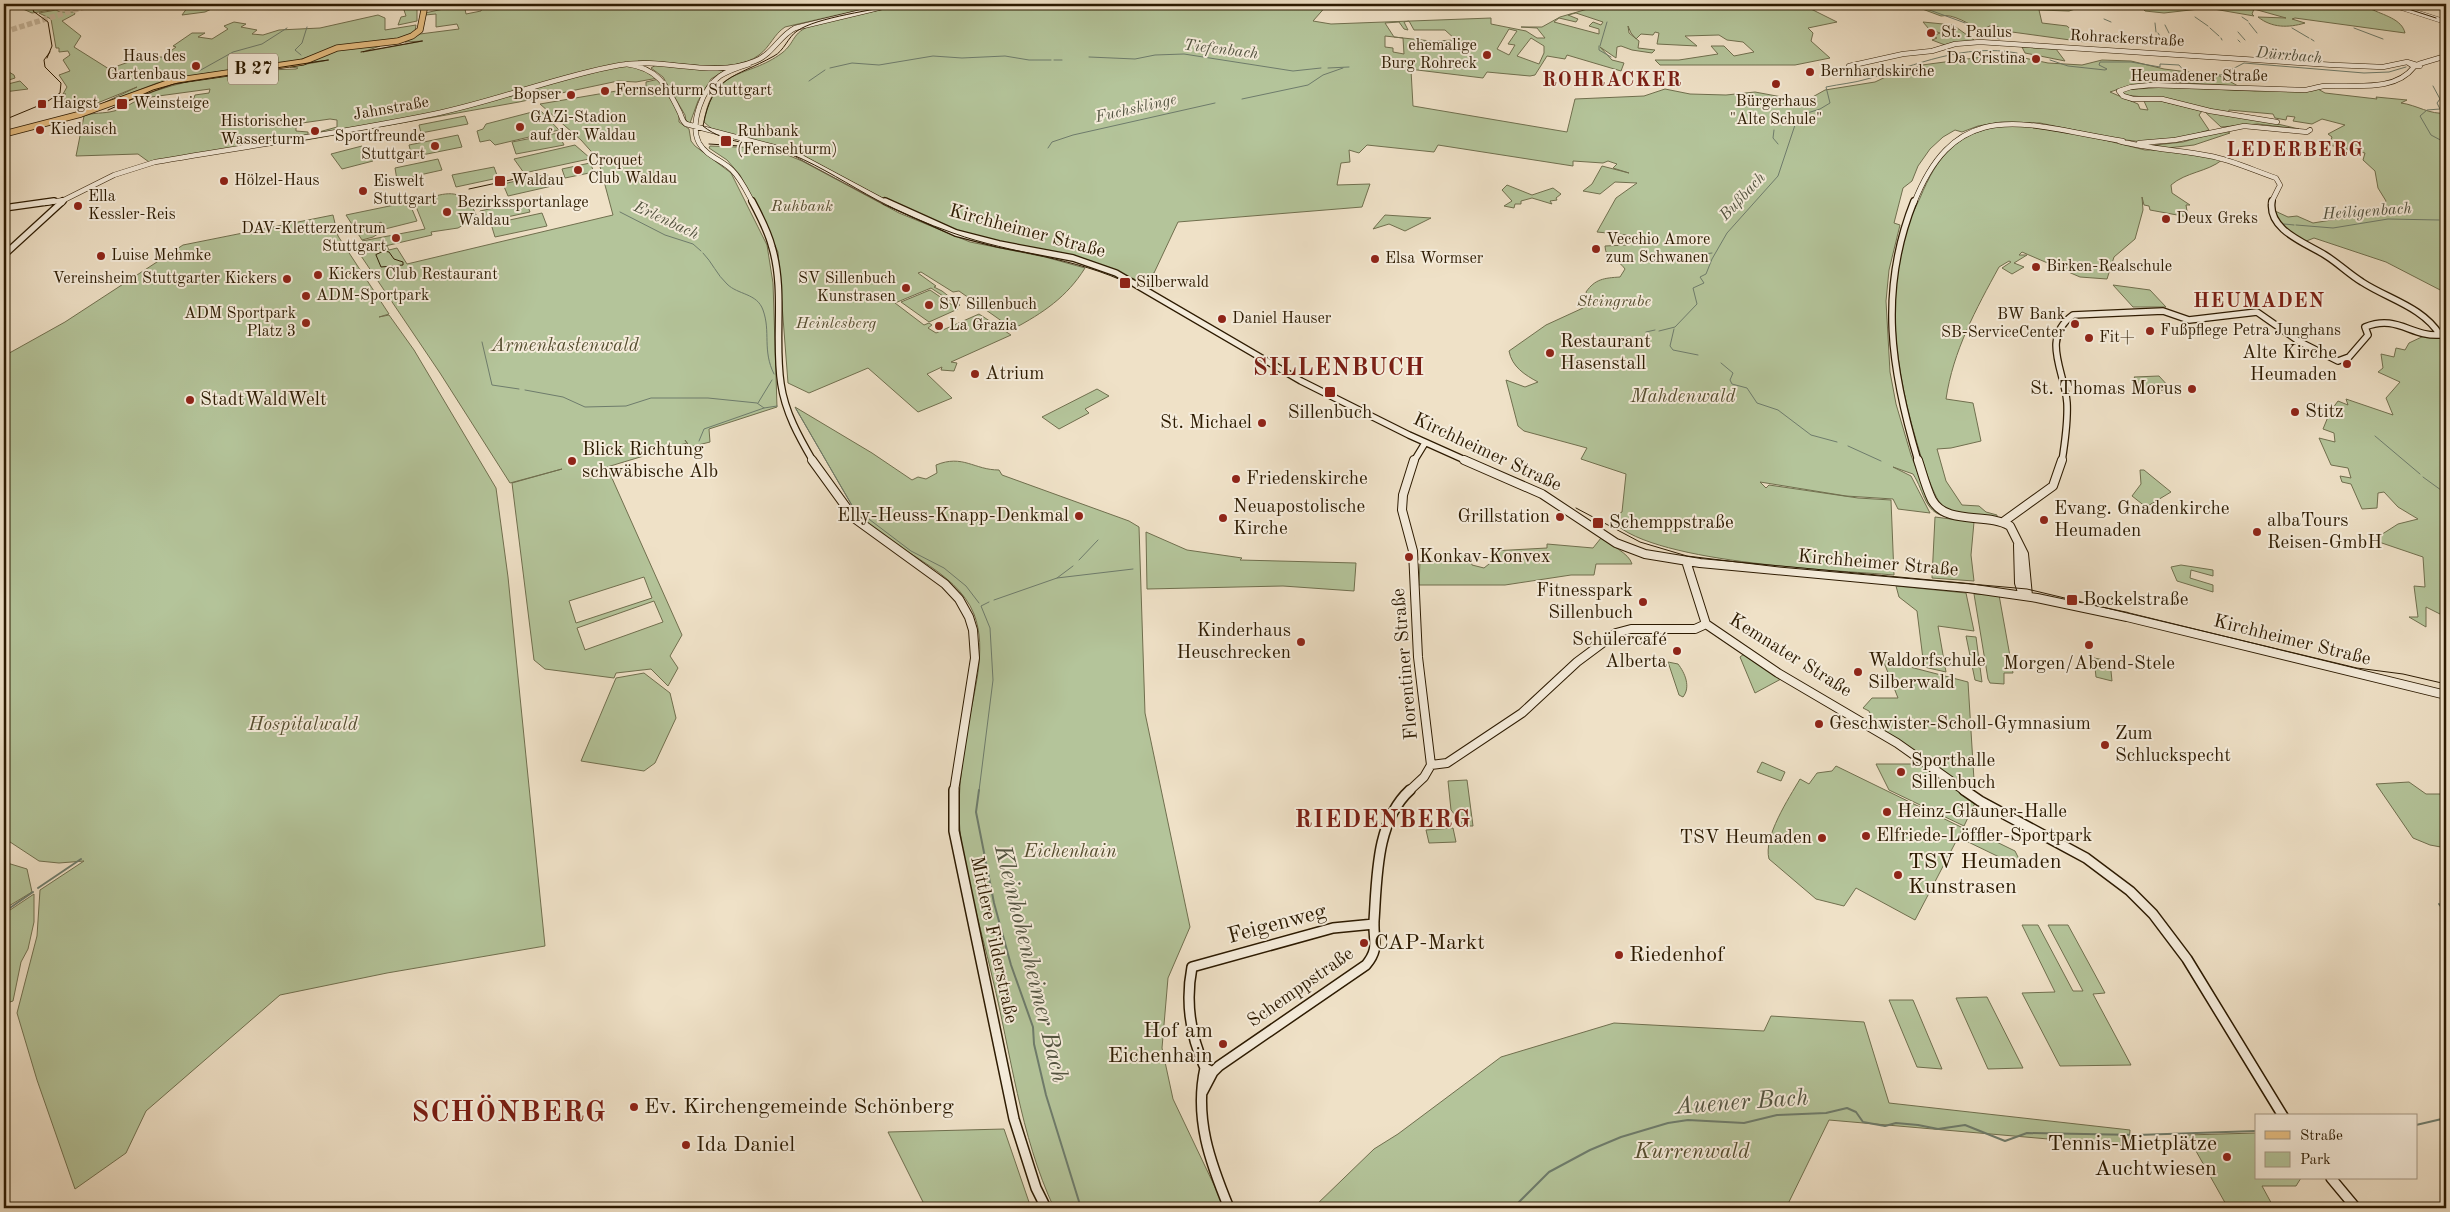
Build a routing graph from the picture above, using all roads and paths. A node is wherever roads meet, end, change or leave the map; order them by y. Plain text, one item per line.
1 (421, 4) edge
2 (890, 4) edge
3 (895, 4) edge
4 (2390, 4) edge
5 (2395, 4) edge
6 (2446, 24) edge
7 (2446, 56) edge
8 (759, 58) junction
9 (626, 64) junction
10 (656, 64) junction
11 (750, 64) junction
12 (2413, 64) junction
13 (740, 65) junction
14 (1849, 66) dead end
15 (612, 67) junction
16 (645, 67) junction
17 (696, 68) junction
18 (725, 68) junction
19 (88, 111) joint
20 (695, 127) junction
21 (708, 131) junction
22 (4, 134) edge
23 (697, 136) junction
24 (698, 145) junction
25 (2141, 146) junction
26 (64, 200) junction
27 (4, 208) edge
28 (4, 255) edge
29 (1425, 442) junction
30 (2005, 523) junction
31 (2018, 545) junction
32 (1686, 561) junction
33 (1700, 563) junction
34 (1691, 576) junction
35 (2019, 583) junction
36 (2003, 592) junction
37 (2025, 596) junction
38 (1706, 624) junction
39 (2446, 695) edge
40 (1431, 765) junction
41 (1374, 924) junction
42 (1209, 1070) junction
43 (2282, 1114) edge
44 (2333, 1180) edge
45 (1046, 1208) edge
46 (1229, 1208) edge
47 (2356, 1208) edge

1 - 19 main road, B 27
2 - 8 main road
3 - 11 main road
4 - 6 main road
5 - 6 main road
7 - 12 main road, Rohrackerstraße
8 - 13 main road
8 - 17 main road, Jahnstraße
9 - 10 main road, Jahnstraße
9 - 15 main road, Jahnstraße
9 - 16 main road
10 - 16 main road
10 - 17 main road, Jahnstraße
11 - 13 main road
11 - 20 main road
12 - 14 main road, Rohrackerstraße
12 - 25 main road, Heumadener Straße
13 - 18 main road
15 - 16 main road
15 - 26 main road, Jahnstraße
16 - 20 main road
17 - 18 main road, Jahnstraße
18 - 20 main road
19 - 22 main road, B 27
20 - 21 main road, Kirchheimer Straße
20 - 23 main road
20 - 24 main road
21 - 23 main road
21 - 29 main road, Kirchheimer Straße
23 - 24 main road
24 - 45 main road, Mittlere Filderstraße
25 - 30 main road
25 - 30 main road
26 - 27 main road, Jahnstraße
26 - 28 main road
29 - 32 main road, Kirchheimer Straße
29 - 40 main road, Florentiner Straße
30 - 31 main road
31 - 35 main road
31 - 37 main road
32 - 33 main road, Kirchheimer Straße
32 - 34 main road
33 - 34 main road
33 - 36 main road, Kirchheimer Straße
34 - 38 main road
35 - 36 main road
35 - 37 main road
36 - 37 main road, Kirchheimer Straße
37 - 39 main road, Kirchheimer Straße
38 - 40 main road
38 - 43 main road, Kemnater Straße
40 - 41 main road, Schemppstraße
41 - 42 main road, Schemppstraße
41 - 42 main road, Feigenweg
42 - 46 main road
44 - 47 main road

